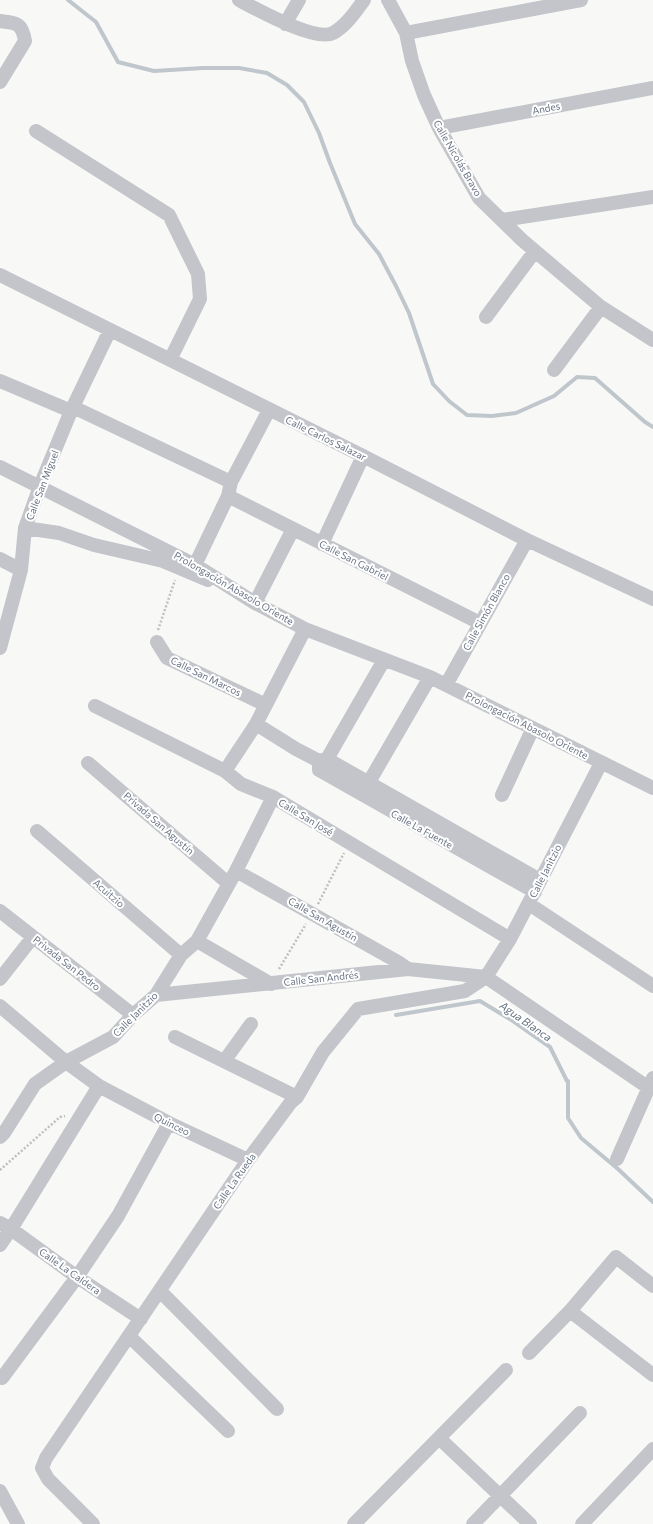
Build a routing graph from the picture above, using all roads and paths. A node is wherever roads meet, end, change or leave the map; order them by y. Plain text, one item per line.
1 (239, 0) edge
2 (299, 0) edge
3 (364, 0) edge
4 (388, 0) edge
5 (581, 0) edge
6 (0, 21) edge
7 (285, 24) junction
8 (406, 33) junction
9 (0, 82) edge
10 (653, 88) edge
11 (439, 128) junction
12 (36, 131) dead end
13 (653, 197) edge
14 (502, 220) junction
15 (535, 251) junction
16 (0, 275) edge
17 (600, 307) junction
18 (486, 317) dead end
19 (110, 330) junction
20 (653, 340) edge
21 (170, 360) junction
22 (554, 370) dead end
23 (0, 381) edge
24 (72, 409) junction
25 (269, 410) junction
26 (363, 456) junction
27 (0, 467) edge
28 (40, 486) junction
29 (230, 489) junction
30 (25, 528) junction
31 (293, 529) junction
32 (527, 540) junction
33 (322, 544) junction
34 (0, 559) edge
35 (195, 565) junction
36 (179, 569) junction
37 (21, 570) junction
38 (240, 593) junction
39 (653, 599) edge
40 (255, 603) junction
41 (480, 623) junction
42 (305, 629) junction
43 (157, 642) joint
44 (0, 648) edge
45 (384, 660) junction
46 (430, 677) junction
47 (446, 684) junction
48 (266, 705) junction
49 (96, 706) dead end
50 (256, 724) junction
51 (533, 728) junction
52 (323, 760) junction
53 (88, 763) dead end
54 (601, 763) junction
55 (225, 771) junction
56 (369, 782) junction
57 (653, 788) edge
58 (502, 795) dead end
59 (273, 798) junction
60 (426, 823) junction
61 (37, 831) dead end
62 (236, 871) junction
63 (229, 884) junction
64 (534, 892) junction
65 (0, 911) edge
66 (33, 937) junction
67 (510, 939) junction
68 (197, 941) junction
69 (181, 955) junction
70 (408, 969) junction
71 (486, 977) junction
72 (0, 979) edge
73 (271, 984) junction
74 (653, 986) edge
75 (156, 994) junction
76 (0, 1006) edge
77 (133, 1015) junction
78 (251, 1024) dead end
79 (176, 1037) dead end
80 (225, 1060) junction
81 (66, 1062) junction
82 (651, 1083) edge
83 (98, 1086) junction
84 (297, 1097) junction
85 (82, 1112) junction
86 (169, 1123) junction
87 (0, 1137) edge
88 (616, 1158) dead end
89 (248, 1160) junction
90 (0, 1170) edge
91 (6, 1226) edge
92 (0, 1244) edge
93 (77, 1277) junction
94 (653, 1286) edge
95 (160, 1291) junction
96 (570, 1311) junction
97 (141, 1319) junction
98 (129, 1336) junction
99 (528, 1353) dead end
100 (506, 1370) dead end
101 (653, 1375) edge
102 (2, 1378) dead end
103 (277, 1409) dead end
104 (580, 1413) dead end
105 (228, 1432) dead end
106 (439, 1438) junction
107 (652, 1451) edge
108 (0, 1491) edge
109 (501, 1496) junction
110 (18, 1524) edge
111 (93, 1524) edge
112 (354, 1524) edge
113 (473, 1524) edge
114 (530, 1524) edge
115 (582, 1524) edge

1 - 7 street
2 - 7 street
3 - 7 street
4 - 8 street, Calle Nicolás Bravo
5 - 8 street
6 - 9 street
8 - 11 street, Calle Nicolás Bravo
10 - 11 street, Andes
11 - 14 street, Calle Nicolás Bravo
12 - 21 street
13 - 14 street
14 - 15 street, Calle Nicolás Bravo
15 - 17 street, Calle Nicolás Bravo
15 - 18 street
16 - 19 street, Calle Carlos Salazar
17 - 20 street, Calle Nicolás Bravo
17 - 22 street
19 - 21 street, Calle Carlos Salazar
19 - 24 street, Calle San Miguel
21 - 25 street, Calle Carlos Salazar
23 - 24 street, Calle San Gabriel
24 - 28 street, Calle San Miguel
24 - 29 street, Calle San Gabriel
25 - 26 street, Calle Carlos Salazar
25 - 29 street
26 - 32 street, Calle Carlos Salazar
26 - 33 street
27 - 28 street, Prolongación Abasolo Oriente
28 - 30 street, Calle San Miguel
28 - 35 street, Prolongación Abasolo Oriente
29 - 31 street, Calle San Gabriel
29 - 35 street
30 - 36 street
30 - 37 street, Calle San Miguel
31 - 33 street, Calle San Gabriel
31 - 40 street
32 - 39 street, Calle Carlos Salazar
32 - 41 street, Calle Simón Blanco
33 - 41 street, Calle San Gabriel
34 - 37 street
35 - 38 street, Prolongación Abasolo Oriente
36 - 38 street
36 - 43 path
37 - 44 street, Calle San Miguel
38 - 40 street, Prolongación Abasolo Oriente
40 - 42 street, Prolongación Abasolo Oriente
41 - 47 street, Calle Simón Blanco
42 - 45 street, Prolongación Abasolo Oriente
42 - 48 street
43 - 48 street, Calle San Marcos
45 - 46 street, Prolongación Abasolo Oriente
45 - 52 street
46 - 47 street, Prolongación Abasolo Oriente
46 - 56 street
47 - 51 street, Prolongación Abasolo Oriente
48 - 50 street
49 - 55 street, Calle San José
50 - 52 street, Calle La Fuente
50 - 55 street
51 - 54 street, Prolongación Abasolo Oriente
51 - 58 street
52 - 56 street, Calle La Fuente
52 - 60 street, Calle La Fuente
53 - 63 street, Privada San Agustín
54 - 57 street, Prolongación Abasolo Oriente
54 - 64 street, Calle Janitzio
55 - 59 street, Calle San José
56 - 60 street, Calle La Fuente
59 - 62 street, Calle Janitzio
59 - 67 street, Calle San José
60 - 64 street, Calle La Fuente
61 - 69 street, Acuitzio
62 - 63 street, Calle Janitzio
62 - 70 street, Calle San Agustín
63 - 68 street, Calle Janitzio
64 - 67 street, Calle Janitzio
64 - 74 street, Calle La Fuente
65 - 66 street, Privada San Pedro
66 - 72 street
66 - 77 street, Privada San Pedro
67 - 71 street, Calle Janitzio
68 - 69 street, Calle Janitzio
68 - 73 street
69 - 75 street, Calle Janitzio
70 - 71 street, Calle San Andrés
70 - 73 street, Calle San Andrés
71 - 82 street
71 - 84 street, Calle La Rueda
73 - 75 street, Calle San Andrés
75 - 77 street, Calle Janitzio
76 - 81 street, Quinceo
77 - 81 street, Calle Janitzio
78 - 80 street
79 - 80 street
80 - 84 street
81 - 83 street, Quinceo
81 - 87 street, Calle Janitzio
82 - 88 street
83 - 85 street
83 - 86 street, Quinceo
84 - 89 street, Calle La Rueda
85 - 90 path
85 - 91 street
86 - 89 street, Quinceo
86 - 93 street
89 - 95 street, Calle La Rueda
91 - 92 street
91 - 93 street, Calle La Caldera
93 - 97 street, Calle La Caldera
93 - 102 street
94 - 96 street
95 - 97 street, Calle La Rueda
95 - 103 street
96 - 99 street
96 - 101 street
97 - 98 street, Calle La Rueda
98 - 105 street
98 - 111 street, Calle La Rueda
100 - 106 street
104 - 109 street
106 - 109 street
106 - 112 street
107 - 115 street
108 - 110 street
109 - 113 street
109 - 114 street

